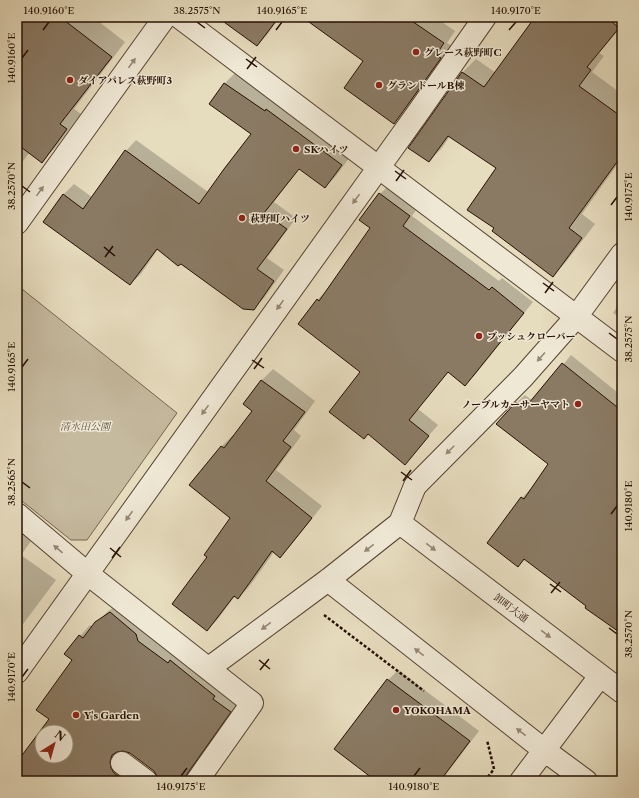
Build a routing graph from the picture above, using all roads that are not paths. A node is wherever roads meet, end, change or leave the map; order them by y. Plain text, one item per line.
1 (165, 17) edge
2 (179, 17) edge
3 (485, 17) edge
4 (378, 167) junction
5 (17, 223) edge
6 (622, 254) edge
7 (576, 317) junction
8 (622, 351) edge
9 (17, 514) edge
10 (400, 524) junction
11 (88, 574) junction
12 (328, 580) junction
13 (209, 668) junction
14 (17, 672) edge
15 (600, 676) junction
16 (622, 692) edge
17 (544, 750) junction
18 (122, 763) dead end
19 (146, 781) edge
20 (197, 781) edge
21 (521, 781) edge
22 (586, 781) edge

5 -> 1 street
2 - 4 street
3 - 4 street
4 - 7 street
4 -> 11 street
6 - 7 street
7 - 8 street
7 -> 10 street
11 -> 9 street
10 -> 12 street
10 -> 15 street, 卸町大通
11 - 13 street
11 - 14 street
12 -> 13 street
17 -> 12 street
13 - 20 street
15 - 16 street, 卸町大通
15 - 17 street
17 - 21 street
17 - 22 street
18 - 19 street

